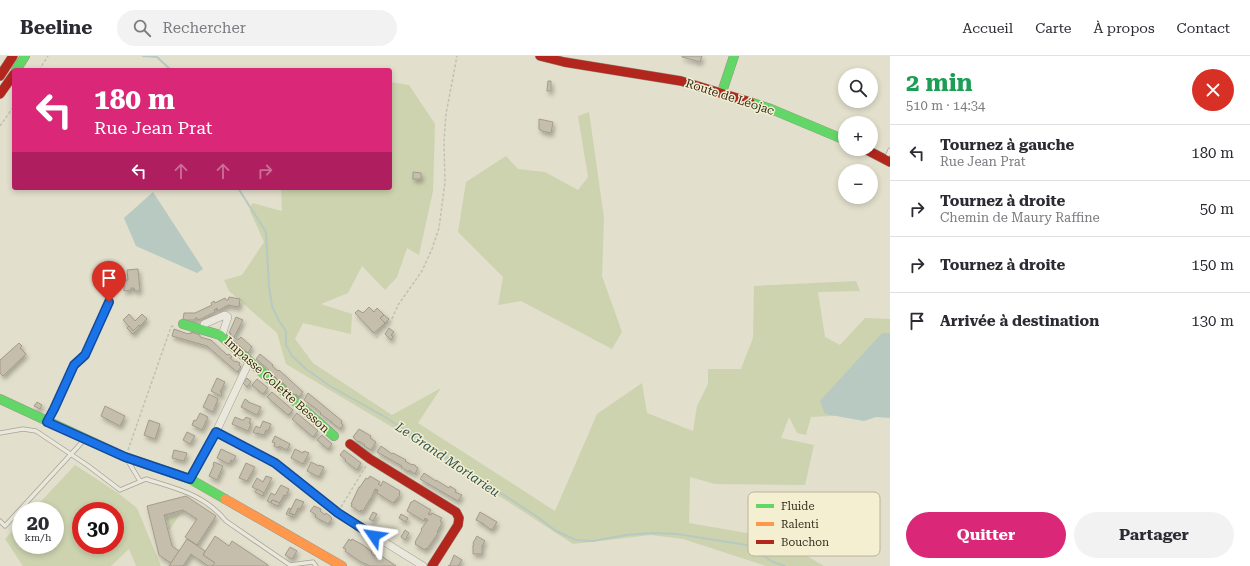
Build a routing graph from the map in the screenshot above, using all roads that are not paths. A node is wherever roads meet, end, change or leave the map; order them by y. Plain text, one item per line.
1 (13, 56) edge
2 (26, 56) edge
3 (540, 56) edge
4 (734, 56) edge
5 (17, 68) edge
6 (0, 76) edge
7 (12, 77) edge
8 (722, 92) junction
9 (0, 94) edge
10 (838, 137) edge
11 (890, 150) edge
12 (878, 156) edge
13 (888, 161) edge
14 (109, 302) dead end
15 (183, 324) road end
16 (204, 330) junction
17 (220, 335) junction
18 (249, 362) junction
19 (0, 399) edge
20 (47, 422) junction
21 (216, 432) junction
22 (0, 433) edge
23 (334, 436) dead end
24 (85, 439) junction
25 (350, 444) dead end
26 (71, 454) junction
27 (125, 457) junction
28 (190, 479) junction
29 (140, 481) junction
30 (0, 521) edge
31 (316, 566) edge
32 (342, 566) edge
33 (423, 566) edge
34 (432, 566) edge

1 - 6 main road
2 - 5 main road
3 - 8 main road, Route de Léojac
4 - 8 main road
7 - 9 main road
8 - 10 main road, Route de Léojac
11 - 13 lane
12 - 13 main road
14 - 20 lane
15 - 16 main road, Impasse Colette Besson
16 - 17 main road, Impasse Colette Besson
16 - 17 street, Impasse Colette Besson
17 - 18 main road, Impasse Colette Besson
18 - 21 street
18 - 23 main road, Impasse Colette Besson
19 - 20 main road
20 - 24 main road
21 - 28 street
21 - 33 street
22 - 26 lane
24 - 26 lane
24 - 27 main road
25 - 34 main road
26 - 29 lane
26 - 30 lane
27 - 28 main road
27 - 29 lane
28 - 32 main road
29 - 31 lane

